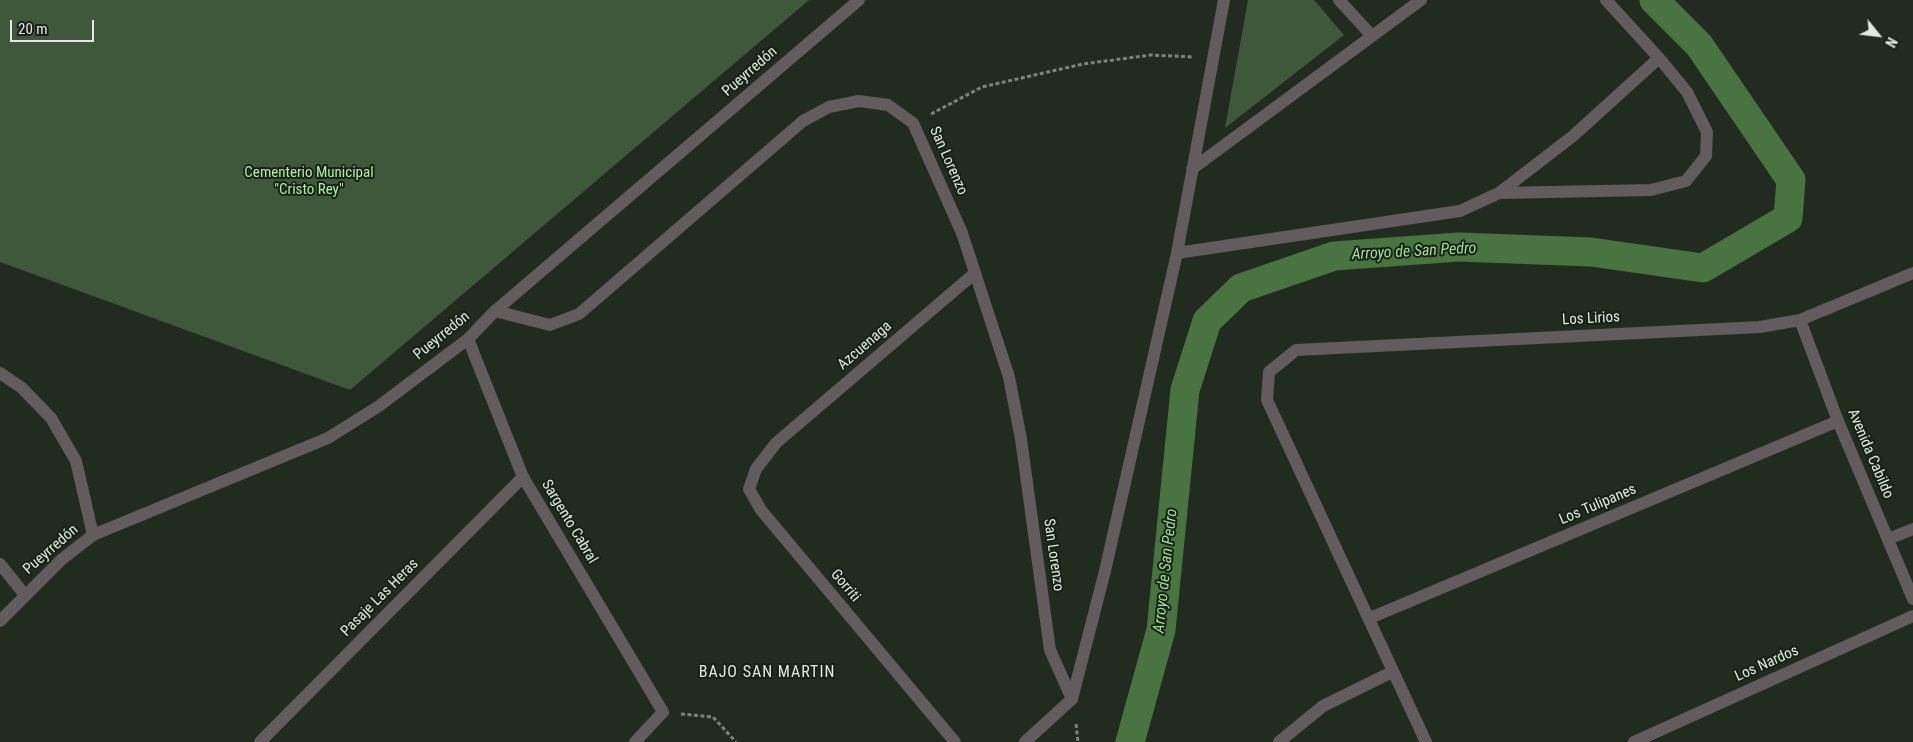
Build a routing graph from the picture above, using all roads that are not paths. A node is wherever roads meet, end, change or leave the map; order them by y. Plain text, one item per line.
1 (859, 0) edge
2 (1224, 0) edge
3 (1339, 0) edge
4 (1421, 0) edge
5 (1606, 0) edge
6 (1372, 36) junction
7 (1659, 58) junction
8 (1192, 170) junction
9 (1499, 193) junction
10 (1177, 253) junction
11 (1913, 272) edge
12 (975, 273) junction
13 (496, 311) junction
14 (1800, 320) junction
15 (468, 339) junction
16 (0, 373) edge
17 (1838, 421) junction
18 (776, 443) joint
19 (523, 476) junction
20 (1913, 529) edge
21 (93, 535) junction
22 (1888, 539) junction
23 (0, 564) edge
24 (25, 595) junction
25 (1913, 600) edge
26 (1913, 616) edge
27 (1370, 618) junction
28 (0, 621) edge
29 (1392, 672) junction
30 (1072, 699) junction
31 (260, 742) edge
32 (635, 742) edge
33 (955, 742) edge
34 (1025, 742) edge
35 (1279, 742) edge
36 (1426, 742) edge
37 (1634, 742) edge

1 - 13 street, Pueyrredón
2 - 8 street
3 - 6 street
4 - 6 street
5 - 7 street
6 - 8 street
7 - 9 street
7 - 9 street
8 - 10 street
9 - 10 street
10 - 30 street
11 - 14 street, Los Lirios
12 - 13 street, San Lorenzo
12 - 18 street, Azcuenaga
12 - 30 street, San Lorenzo
13 - 15 street, Pueyrredón
14 - 17 street, Avenida Cabildo
14 - 27 street, Los Lirios
15 - 19 street, Sargento Cabral
15 - 21 street, Pueyrredón
16 - 21 street
17 - 22 street, Avenida Cabildo
17 - 27 street, Los Tulipanes
18 - 33 street, Gorriti
19 - 31 street, Pasaje Las Heras
19 - 32 street, Sargento Cabral
20 - 22 street
21 - 24 street, Pueyrredón
22 - 25 street, Avenida Cabildo
23 - 24 street
24 - 28 street, Pueyrredón
26 - 37 street, Los Nardos
27 - 29 street
29 - 35 street
29 - 36 street
30 - 34 street

